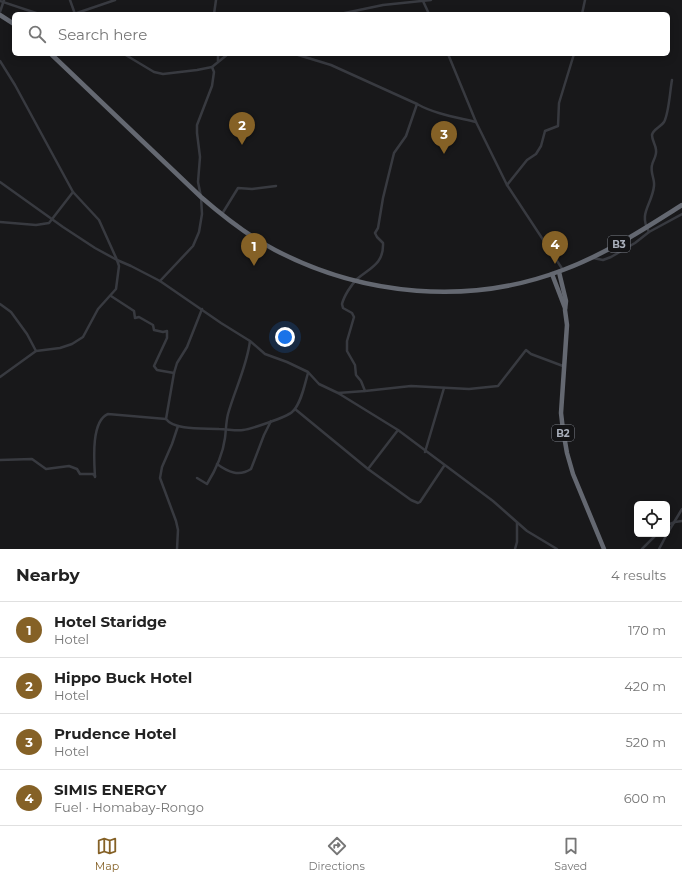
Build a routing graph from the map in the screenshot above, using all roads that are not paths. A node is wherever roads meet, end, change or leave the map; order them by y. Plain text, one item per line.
1 (70, 0) edge
2 (115, 0) edge
3 (216, 0) edge
4 (431, 0) edge
5 (585, 0) edge
6 (0, 1) edge
7 (4, 1) edge
8 (415, 1) edge
9 (423, 1) junction
10 (34, 12) edge
11 (73, 12) edge
12 (80, 12) edge
13 (214, 12) edge
14 (350, 12) edge
15 (428, 12) edge
16 (582, 12) edge
17 (0, 13) edge
18 (12, 22) edge
19 (53, 56) edge
20 (127, 56) edge
21 (218, 56) edge
22 (226, 56) edge
23 (302, 56) edge
24 (449, 56) edge
25 (573, 56) edge
26 (0, 61) edge
27 (218, 62) junction
28 (212, 67) junction
29 (672, 80) dead end
30 (417, 104) junction
31 (476, 122) junction
32 (0, 182) edge
33 (507, 185) junction
34 (276, 186) dead end
35 (73, 192) junction
36 (201, 198) junction
37 (682, 205) edge
38 (682, 214) edge
39 (222, 215) junction
40 (52, 218) junction
41 (0, 222) edge
42 (646, 228) junction
43 (649, 232) junction
44 (592, 258) junction
45 (117, 260) junction
46 (561, 271) junction
47 (552, 274) junction
48 (160, 281) junction
49 (355, 281) junction
50 (111, 296) junction
51 (0, 304) edge
52 (202, 309) junction
53 (565, 310) junction
54 (250, 341) junction
55 (36, 351) junction
56 (563, 366) junction
57 (308, 372) junction
58 (174, 374) junction
59 (0, 377) edge
60 (444, 388) junction
61 (365, 391) junction
62 (338, 393) junction
63 (295, 409) junction
64 (166, 419) junction
65 (271, 421) junction
66 (178, 426) junction
67 (226, 429) junction
68 (398, 430) junction
69 (425, 452) junction
70 (0, 460) edge
71 (216, 464) junction
72 (444, 466) junction
73 (368, 469) junction
74 (197, 478) dead end
75 (682, 509) edge
76 (682, 521) edge
77 (675, 522) junction
78 (518, 523) junction
79 (670, 524) edge
80 (670, 530) edge
81 (654, 537) edge
82 (665, 537) edge
83 (177, 549) edge
84 (514, 549) edge
85 (557, 549) edge
86 (604, 549) edge
87 (642, 549) edge
88 (659, 549) edge

1 - 11 street
2 - 12 street
3 - 13 street
4 - 9 street
5 - 16 street
6 - 7 street
7 - 10 street
7 - 17 street
8 - 9 street
8 - 14 street
9 - 15 street
17 - 18 highway
19 - 36 highway
20 - 28 street
21 - 27 street
22 - 27 street
23 - 30 street
24 - 31 street
25 - 33 street
26 - 35 street
27 - 28 street
28 - 36 street
29 - 42 street
30 - 31 street
30 - 49 street
31 - 33 street
32 - 40 street
33 - 46 street
34 - 39 street
35 - 40 street
35 - 45 street
36 - 39 highway
36 - 48 street
37 - 42 highway, B3
38 - 43 street
39 - 49 highway
40 - 41 street
40 - 45 street
42 - 43 street
42 - 44 highway, B3
43 - 44 street
44 - 46 highway, B3
45 - 48 street
45 - 50 street
46 - 47 highway, B3
46 - 53 highway, B2
47 - 49 highway
47 - 53 highway, B2
48 - 52 street
49 - 61 street
50 - 55 street
50 - 58 street
51 - 55 street
52 - 54 street
52 - 58 street
53 - 56 highway, B2
54 - 57 street
54 - 67 street
55 - 59 street
56 - 60 street
56 - 86 highway, B2
57 - 62 street
57 - 63 street
58 - 64 street
60 - 61 street
60 - 69 street
61 - 62 street
62 - 68 street
63 - 65 street
63 - 73 street
64 - 66 street
64 - 70 street
65 - 67 street
65 - 71 street
66 - 67 street
66 - 83 street
67 - 71 street
68 - 69 street
68 - 73 street
69 - 72 street
71 - 74 street
72 - 73 street
72 - 78 street
75 - 77 street
76 - 77 street
77 - 79 street
77 - 80 street
78 - 84 street
78 - 85 street
81 - 87 street
82 - 88 street

